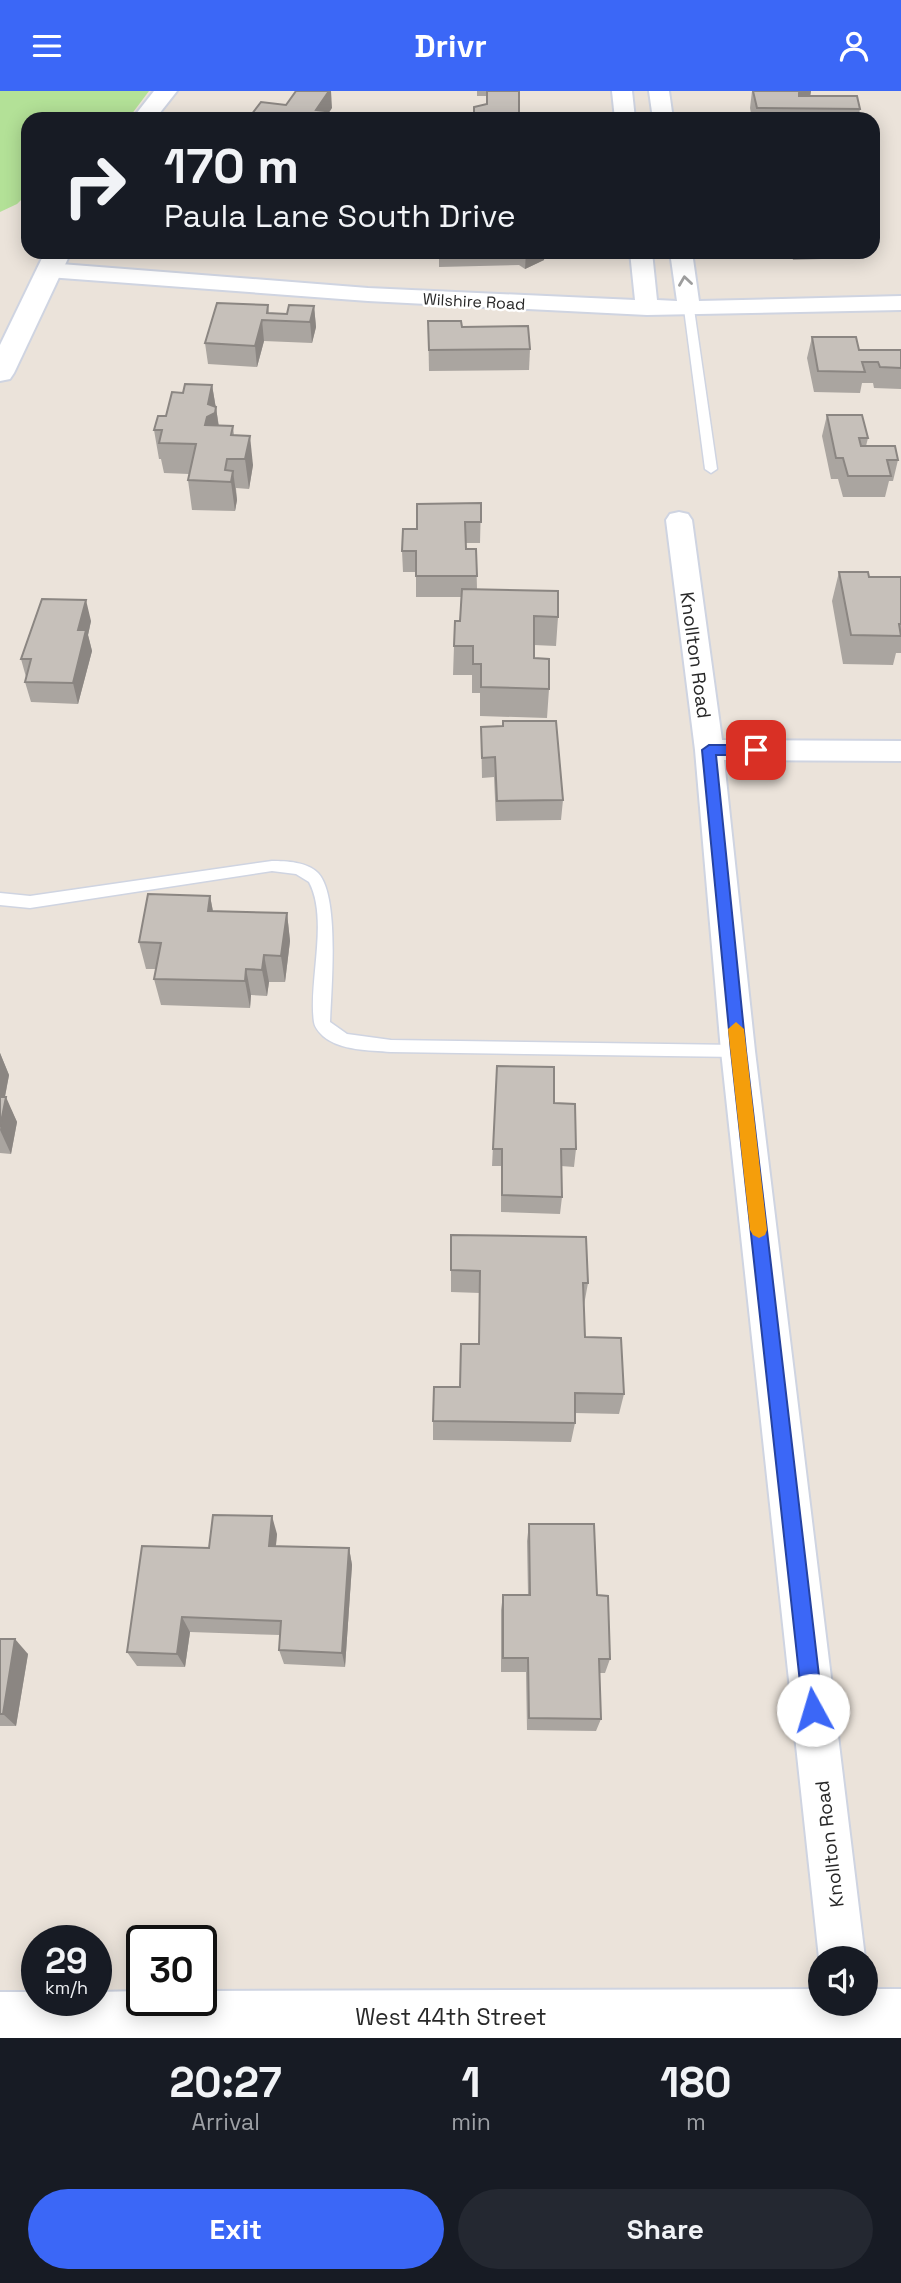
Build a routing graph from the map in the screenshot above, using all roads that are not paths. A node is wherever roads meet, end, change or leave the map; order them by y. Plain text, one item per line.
1 (166, 91) edge
2 (622, 91) edge
3 (659, 91) edge
4 (149, 112) edge
5 (624, 112) edge
6 (662, 112) edge
7 (642, 259) edge
8 (682, 259) edge
9 (53, 261) edge
10 (901, 303) edge
11 (647, 309) junction
12 (689, 309) junction
13 (0, 373) edge
14 (711, 468) dead end
15 (679, 520) dead end
16 (709, 750) junction
17 (901, 751) edge
18 (0, 899) edge
19 (738, 1051) junction
20 (841, 1946) edge
21 (871, 2018) edge
22 (0, 2019) edge

1 - 4 street
2 - 5 street
3 - 6 street
7 - 11 street
12 -> 8 street
9 - 11 street, Wilshire Road
9 - 13 street
10 - 12 street, Wilshire Road
11 - 12 street, Wilshire Road
12 - 14 lane
15 - 16 street, Knollton Road
16 - 17 street
16 - 19 street, Knollton Road
18 - 19 lane
19 - 20 street, Knollton Road
21 - 22 street, West 44th Street

